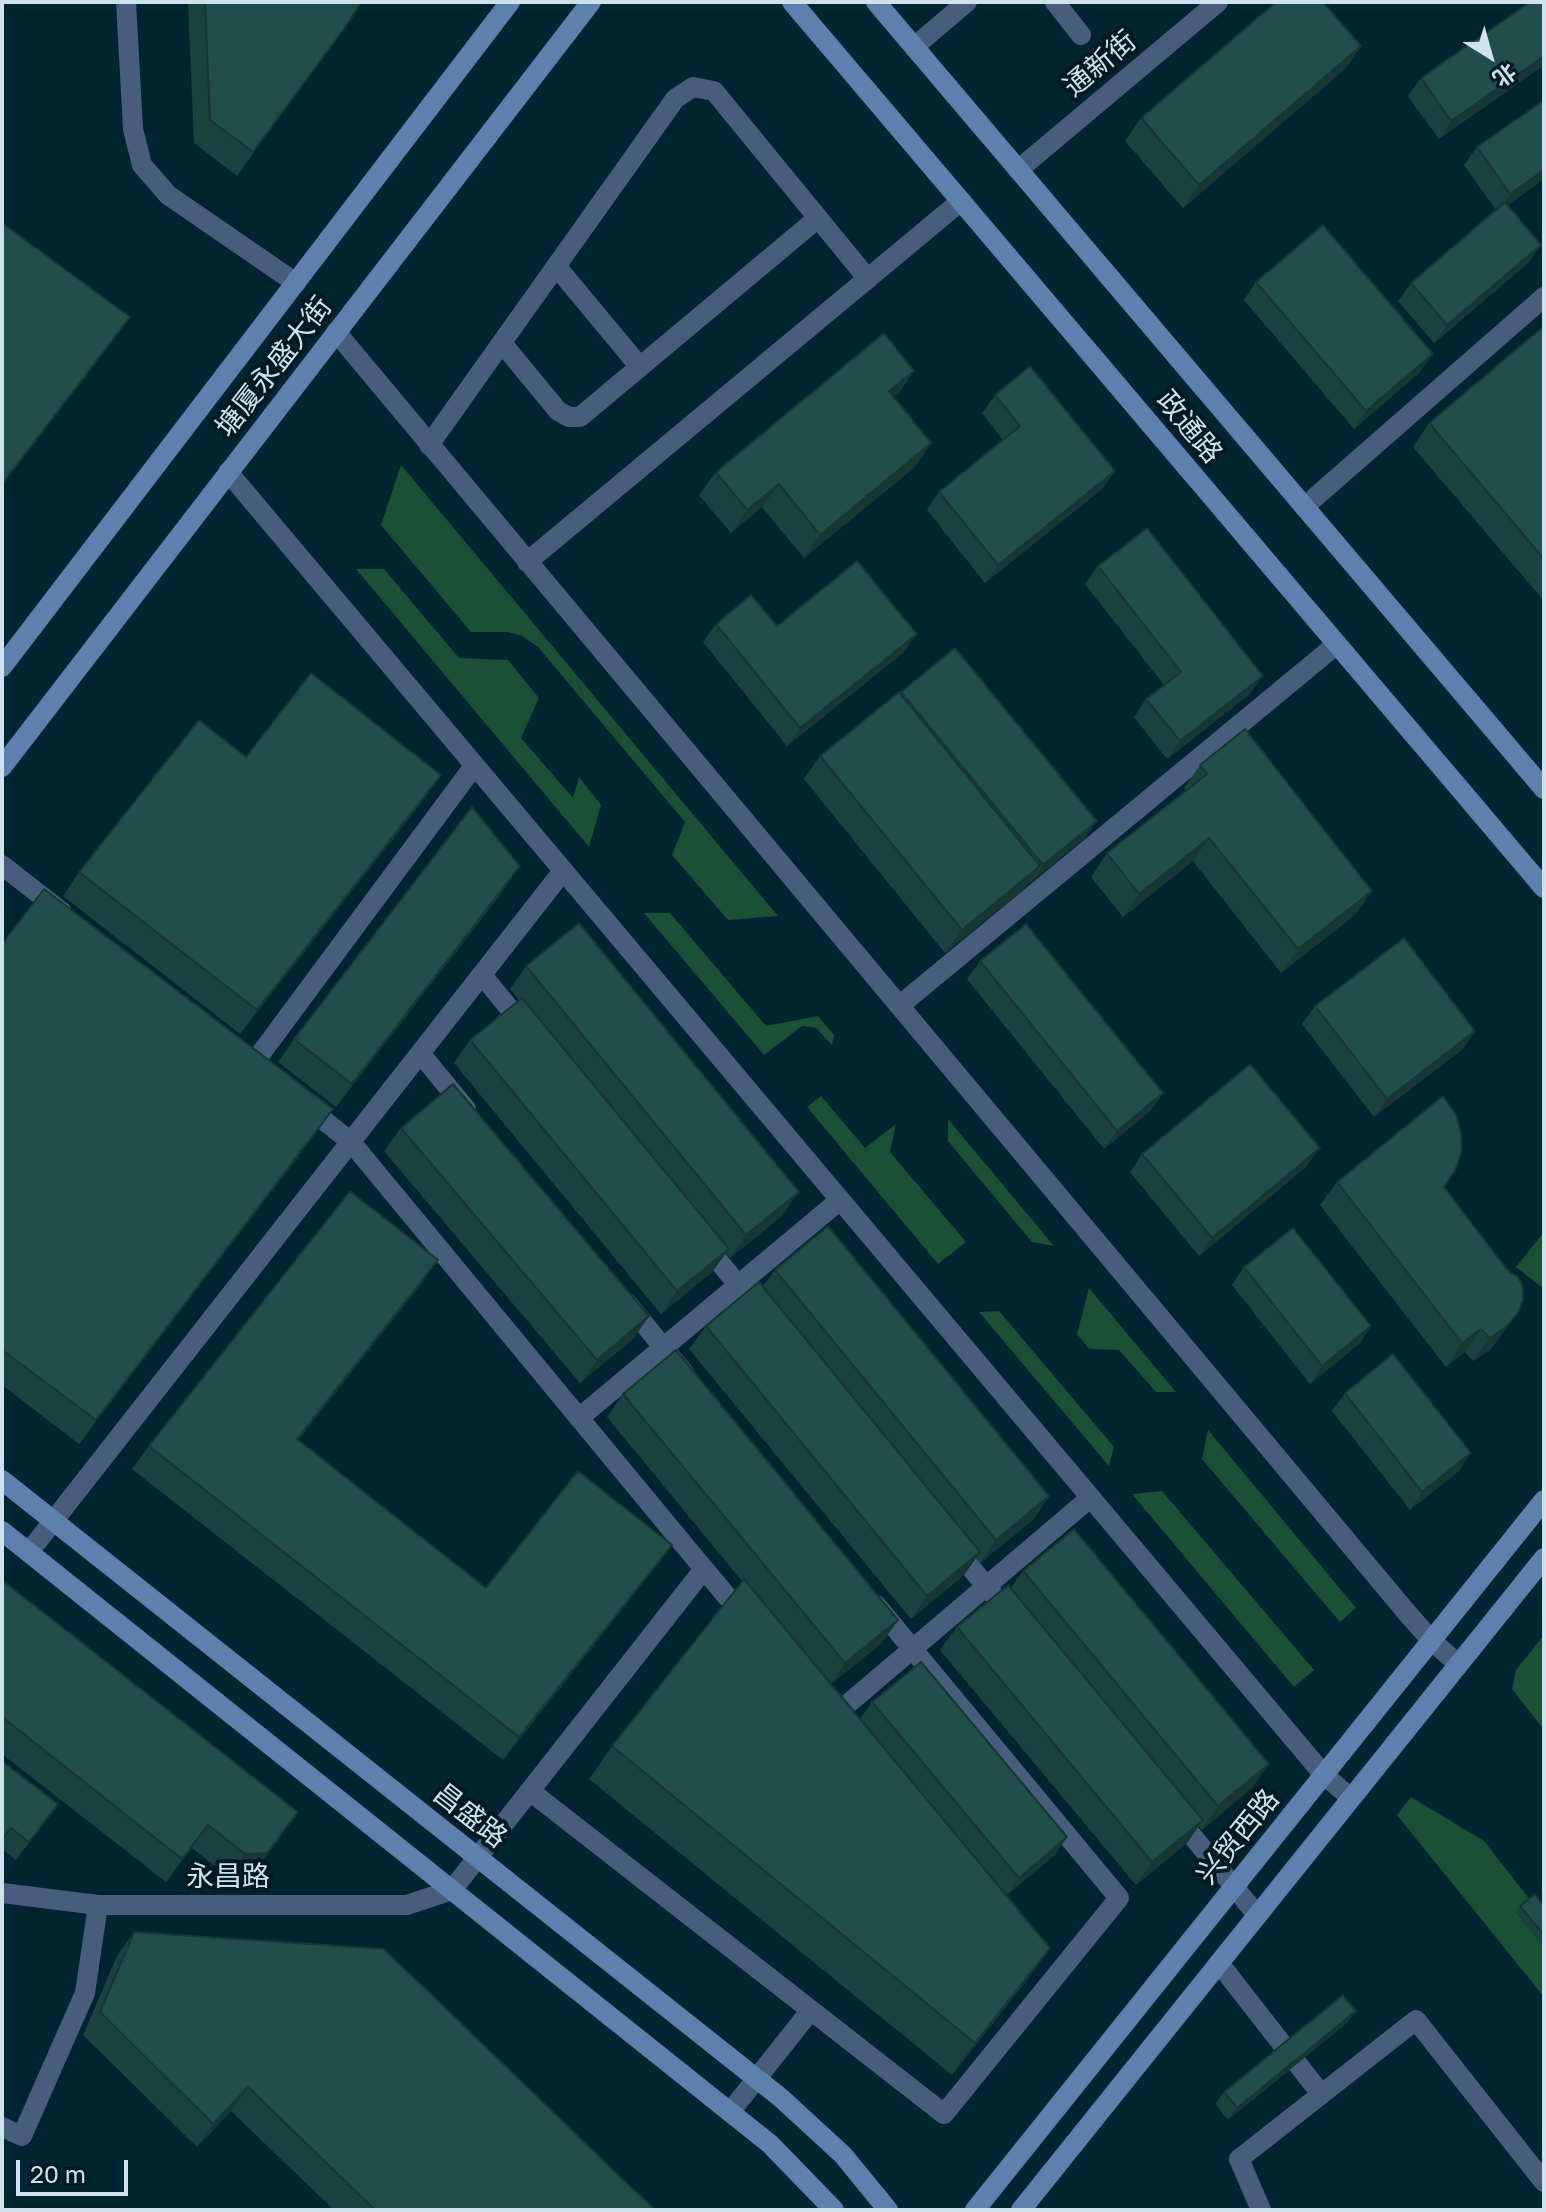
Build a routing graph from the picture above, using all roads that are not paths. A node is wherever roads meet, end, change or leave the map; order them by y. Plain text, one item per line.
1 (126, 2) edge
2 (510, 2) edge
3 (591, 2) edge
4 (792, 2) edge
5 (876, 2) edge
6 (967, 2) edge
7 (1055, 2) edge
8 (1218, 2) edge
9 (1081, 35) dead end
10 (914, 47) junction
11 (1018, 170) junction
12 (961, 201) junction
13 (818, 218) junction
14 (556, 266) junction
15 (868, 279) junction
16 (296, 283) junction
17 (1544, 297) edge
18 (336, 332) junction
19 (502, 343) junction
20 (640, 367) junction
21 (429, 445) junction
22 (228, 472) junction
23 (1304, 507) junction
24 (527, 562) junction
25 (1337, 644) junction
26 (2, 667) edge
27 (474, 766) junction
28 (2, 767) edge
29 (1544, 789) edge
30 (2, 865) edge
31 (563, 871) junction
32 (1544, 888) edge
33 (72, 920) edge
34 (482, 975) junction
35 (899, 1006) junction
36 (541, 1047) edge
37 (420, 1053) junction
38 (253, 1064) edge
39 (290, 1093) edge
40 (481, 1127) edge
41 (351, 1142) junction
42 (840, 1200) junction
43 (689, 1226) edge
44 (613, 1286) edge
45 (738, 1286) junction
46 (778, 1334) edge
47 (664, 1348) junction
48 (694, 1384) edge
49 (579, 1418) junction
50 (2, 1480) edge
51 (1090, 1498) junction
52 (1544, 1500) edge
53 (54, 1521) junction
54 (937, 1526) edge
55 (2, 1531) edge
56 (29, 1552) junction
57 (1544, 1558) edge
58 (704, 1569) junction
59 (987, 1587) junction
60 (863, 1589) edge
61 (1026, 1635) edge
62 (762, 1639) edge
63 (1431, 1640) junction
64 (913, 1649) junction
65 (1458, 1664) junction
66 (829, 1720) edge
67 (1324, 1775) junction
68 (530, 1791) junction
69 (1351, 1798) junction
70 (1166, 1804) edge
71 (478, 1858) junction
72 (1234, 1887) junction
73 (452, 1890) junction
74 (2, 1893) edge
75 (98, 1905) junction
76 (1257, 1915) junction
77 (1219, 1963) junction
78 (811, 2010) junction
79 (756, 2079) junction
80 (1321, 2094) junction
81 (730, 2112) junction
82 (2, 2127) edge
83 (1544, 2182) edge
84 (834, 2210) edge
85 (888, 2210) edge
86 (975, 2210) edge
87 (1021, 2210) edge
88 (1261, 2210) edge

1 - 16 street
2 - 16 street, 塘厦永盛大街
3 - 18 street, 塘厦永盛大街
4 - 12 street, 政通路
5 - 10 street, 政通路
6 - 10 street
7 - 9 street
8 - 11 street, 通新街
10 - 11 street, 政通路
11 - 23 street, 政通路
12 - 15 street
12 - 25 street, 政通路
13 - 14 street
13 - 15 street
13 - 20 street
14 - 19 street
14 - 20 street
15 - 24 street
16 - 26 street, 塘厦永盛大街
17 - 23 street
18 - 21 street
18 - 22 street, 塘厦永盛大街
19 - 20 street
19 - 21 street
21 - 24 street
22 - 27 street
22 - 28 street, 塘厦永盛大街
23 - 29 street, 政通路
24 - 35 street
25 - 32 street, 政通路
25 - 35 street
27 - 31 street
27 - 38 street
30 - 33 street
31 - 34 street
31 - 42 street
34 - 36 street
34 - 37 street
35 - 63 street
37 - 40 street
37 - 41 street
39 - 41 street
41 - 49 street
41 - 53 street
42 - 45 street
42 - 51 street
43 - 45 street
44 - 47 street
45 - 46 street
45 - 47 street
47 - 48 street
47 - 49 street
49 - 58 street
50 - 53 street, 昌盛路
51 - 59 street
51 - 67 street
52 - 63 street, 兴贸西路
53 - 56 street
53 - 71 street, 昌盛路
54 - 59 street
55 - 56 street
56 - 73 street
57 - 65 street
58 - 62 street
58 - 68 street
59 - 61 street
59 - 64 street
60 - 64 street
63 - 65 street
63 - 67 street, 兴贸西路
64 - 66 street
64 - 78 street
65 - 69 street
67 - 69 street
67 - 72 street, 兴贸西路
68 - 71 street
68 - 78 street
69 - 76 street
70 - 72 street
71 - 73 street
71 - 79 street, 昌盛路
72 - 76 street
72 - 86 street, 兴贸西路
73 - 75 street, 永昌路
73 - 81 street
74 - 75 street, 永昌路
75 - 82 street
76 - 77 street
77 - 80 street
77 - 87 street
78 - 79 street
79 - 81 street
79 - 85 street, 昌盛路
80 - 83 street
80 - 88 street
81 - 84 street

